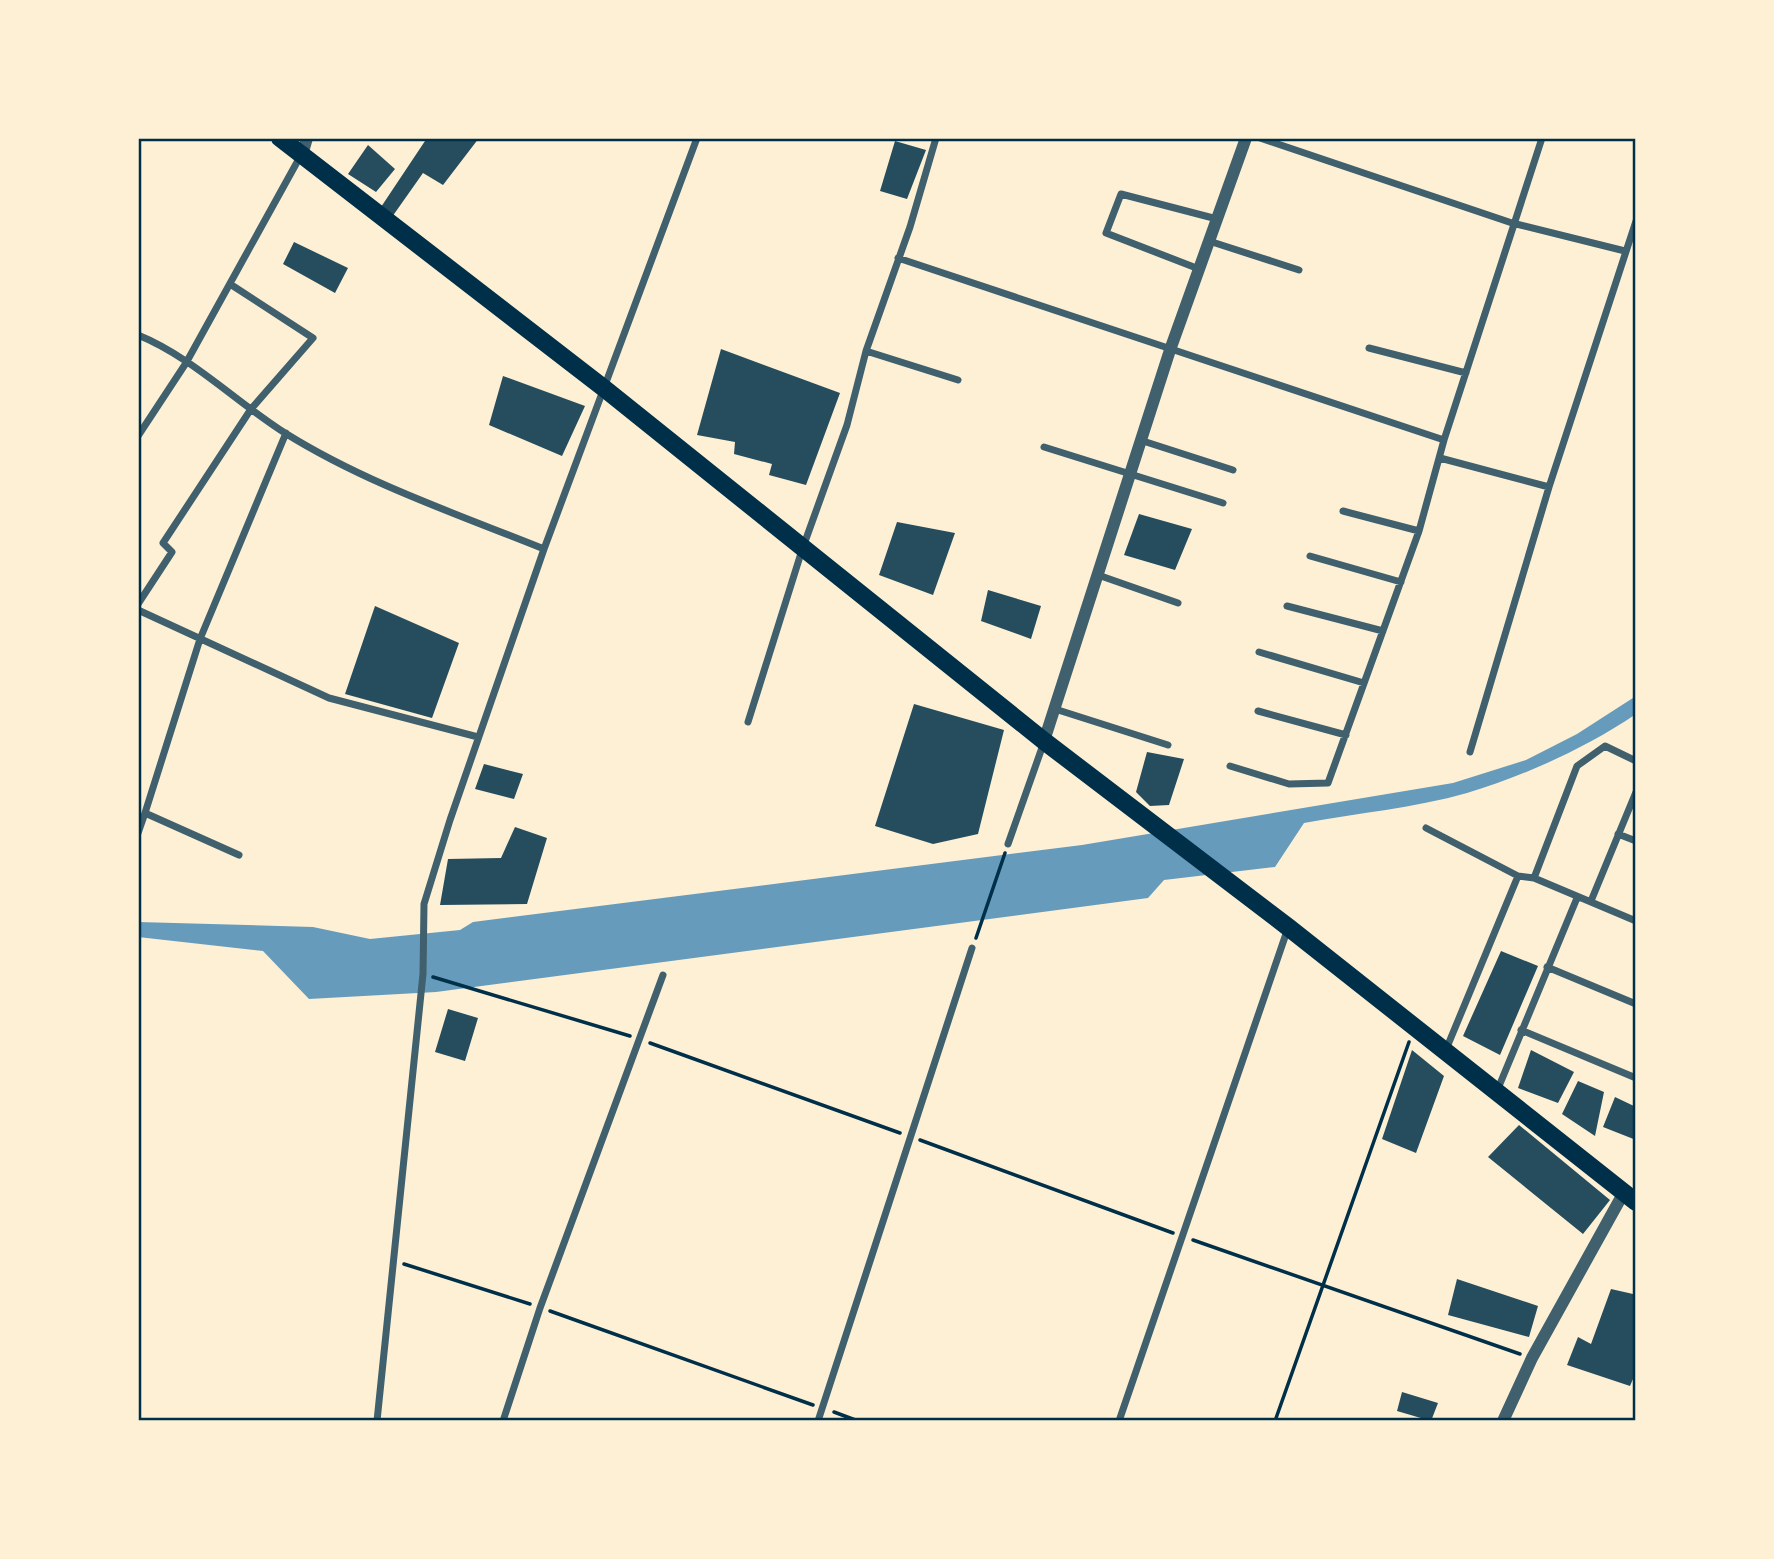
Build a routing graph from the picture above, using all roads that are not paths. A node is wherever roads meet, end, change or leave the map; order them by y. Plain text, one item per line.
1 (280, 138) edge
2 (697, 138) edge
3 (936, 138) edge
4 (1246, 138) edge
5 (1260, 138) edge
6 (1542, 138) edge
7 (304, 146) edge
8 (1217, 219) junction
9 (1636, 221) edge
10 (1512, 223) junction
11 (1209, 241) junction
12 (1625, 251) junction
13 (898, 258) junction
14 (1199, 269) junction
15 (1299, 270) dead end
16 (230, 284) junction
17 (138, 335) edge
18 (1369, 348) dead end
19 (1170, 350) junction
20 (866, 351) junction
21 (186, 363) junction
22 (1466, 373) junction
23 (958, 380) dead end
24 (606, 389) junction
25 (251, 409) junction
26 (286, 433) junction
27 (138, 436) edge
28 (1444, 440) junction
29 (1143, 441) junction
30 (1044, 447) dead end
31 (1440, 458) junction
32 (1233, 470) dead end
33 (1131, 473) junction
34 (1549, 487) junction
35 (1223, 503) dead end
36 (1343, 511) dead end
37 (1419, 531) junction
38 (544, 549) junction
39 (802, 550) junction
40 (1310, 556) dead end
41 (1098, 575) junction
42 (1401, 582) junction
43 (1178, 603) dead end
44 (138, 604) edge
45 (1287, 606) dead end
46 (138, 610) edge
47 (1383, 631) junction
48 (200, 639) junction
49 (1259, 652) dead end
50 (1364, 683) junction
51 (1055, 709) junction
52 (1258, 711) dead end
53 (748, 722) dead end
54 (1346, 735) junction
55 (478, 737) junction
56 (1044, 741) junction
57 (1168, 745) dead end
58 (1470, 752) dead end
59 (1636, 761) edge
60 (1230, 766) dead end
61 (1636, 792) edge
62 (145, 813) junction
63 (1426, 828) dead end
64 (138, 832) edge
65 (1618, 834) junction
66 (1636, 841) edge
67 (1008, 844) road end
68 (239, 855) dead end
69 (1518, 876) junction
70 (1534, 878) junction
71 (1577, 898) junction
72 (1591, 901) junction
73 (1636, 921) edge
74 (1288, 927) junction
75 (972, 948) road end
76 (1547, 967) junction
77 (663, 975) dead end
78 (1636, 1004) edge
79 (1521, 1030) junction
80 (1445, 1052) junction
81 (1636, 1078) edge
82 (1497, 1092) junction
83 (1630, 1198) edge
84 (377, 1421) edge
85 (503, 1421) edge
86 (818, 1421) edge
87 (1119, 1421) edge
88 (1503, 1421) edge

1 - 7 main road
2 - 24 street
3 - 13 street
4 - 8 street
5 - 10 street
6 - 10 street
7 - 16 street
7 - 24 main road
8 - 11 street
8 - 14 street
9 - 12 street
10 - 12 street
10 - 22 street
11 - 14 street
11 - 15 street
12 - 34 street
13 - 19 street
13 - 20 street
14 - 19 street
16 - 21 street
16 - 25 street
17 - 21 street
18 - 22 street
19 - 28 street
19 - 29 street
20 - 23 street
20 - 39 street
21 - 25 street
21 - 27 street
22 - 28 street
24 - 38 street
24 - 39 main road
25 - 26 street
25 - 44 street
26 - 38 street
26 - 48 street
28 - 31 street
29 - 32 street
29 - 33 street
30 - 33 street
31 - 34 street
31 - 37 street
33 - 35 street
33 - 41 street
34 - 58 street
36 - 37 street
37 - 42 street
38 - 55 street
39 - 53 street
39 - 56 main road
40 - 42 street
41 - 43 street
41 - 51 street
42 - 47 street
45 - 47 street
46 - 48 street
47 - 50 street
48 - 55 street
48 - 62 street
49 - 50 street
50 - 54 street
51 - 56 street
51 - 57 street
52 - 54 street
54 - 60 street
55 - 84 street
56 - 67 street
56 - 74 main road
59 - 70 street
61 - 65 street
62 - 64 street
62 - 68 street
63 - 69 street
65 - 66 street
65 - 72 street
69 - 70 street
69 - 80 street
70 - 71 street
71 - 72 street
71 - 76 street
72 - 73 street
74 - 80 main road
74 - 87 street
75 - 86 street
76 - 78 street
76 - 79 street
77 - 85 street
79 - 81 street
79 - 82 street
80 - 82 main road
82 - 83 main road
83 - 88 street

